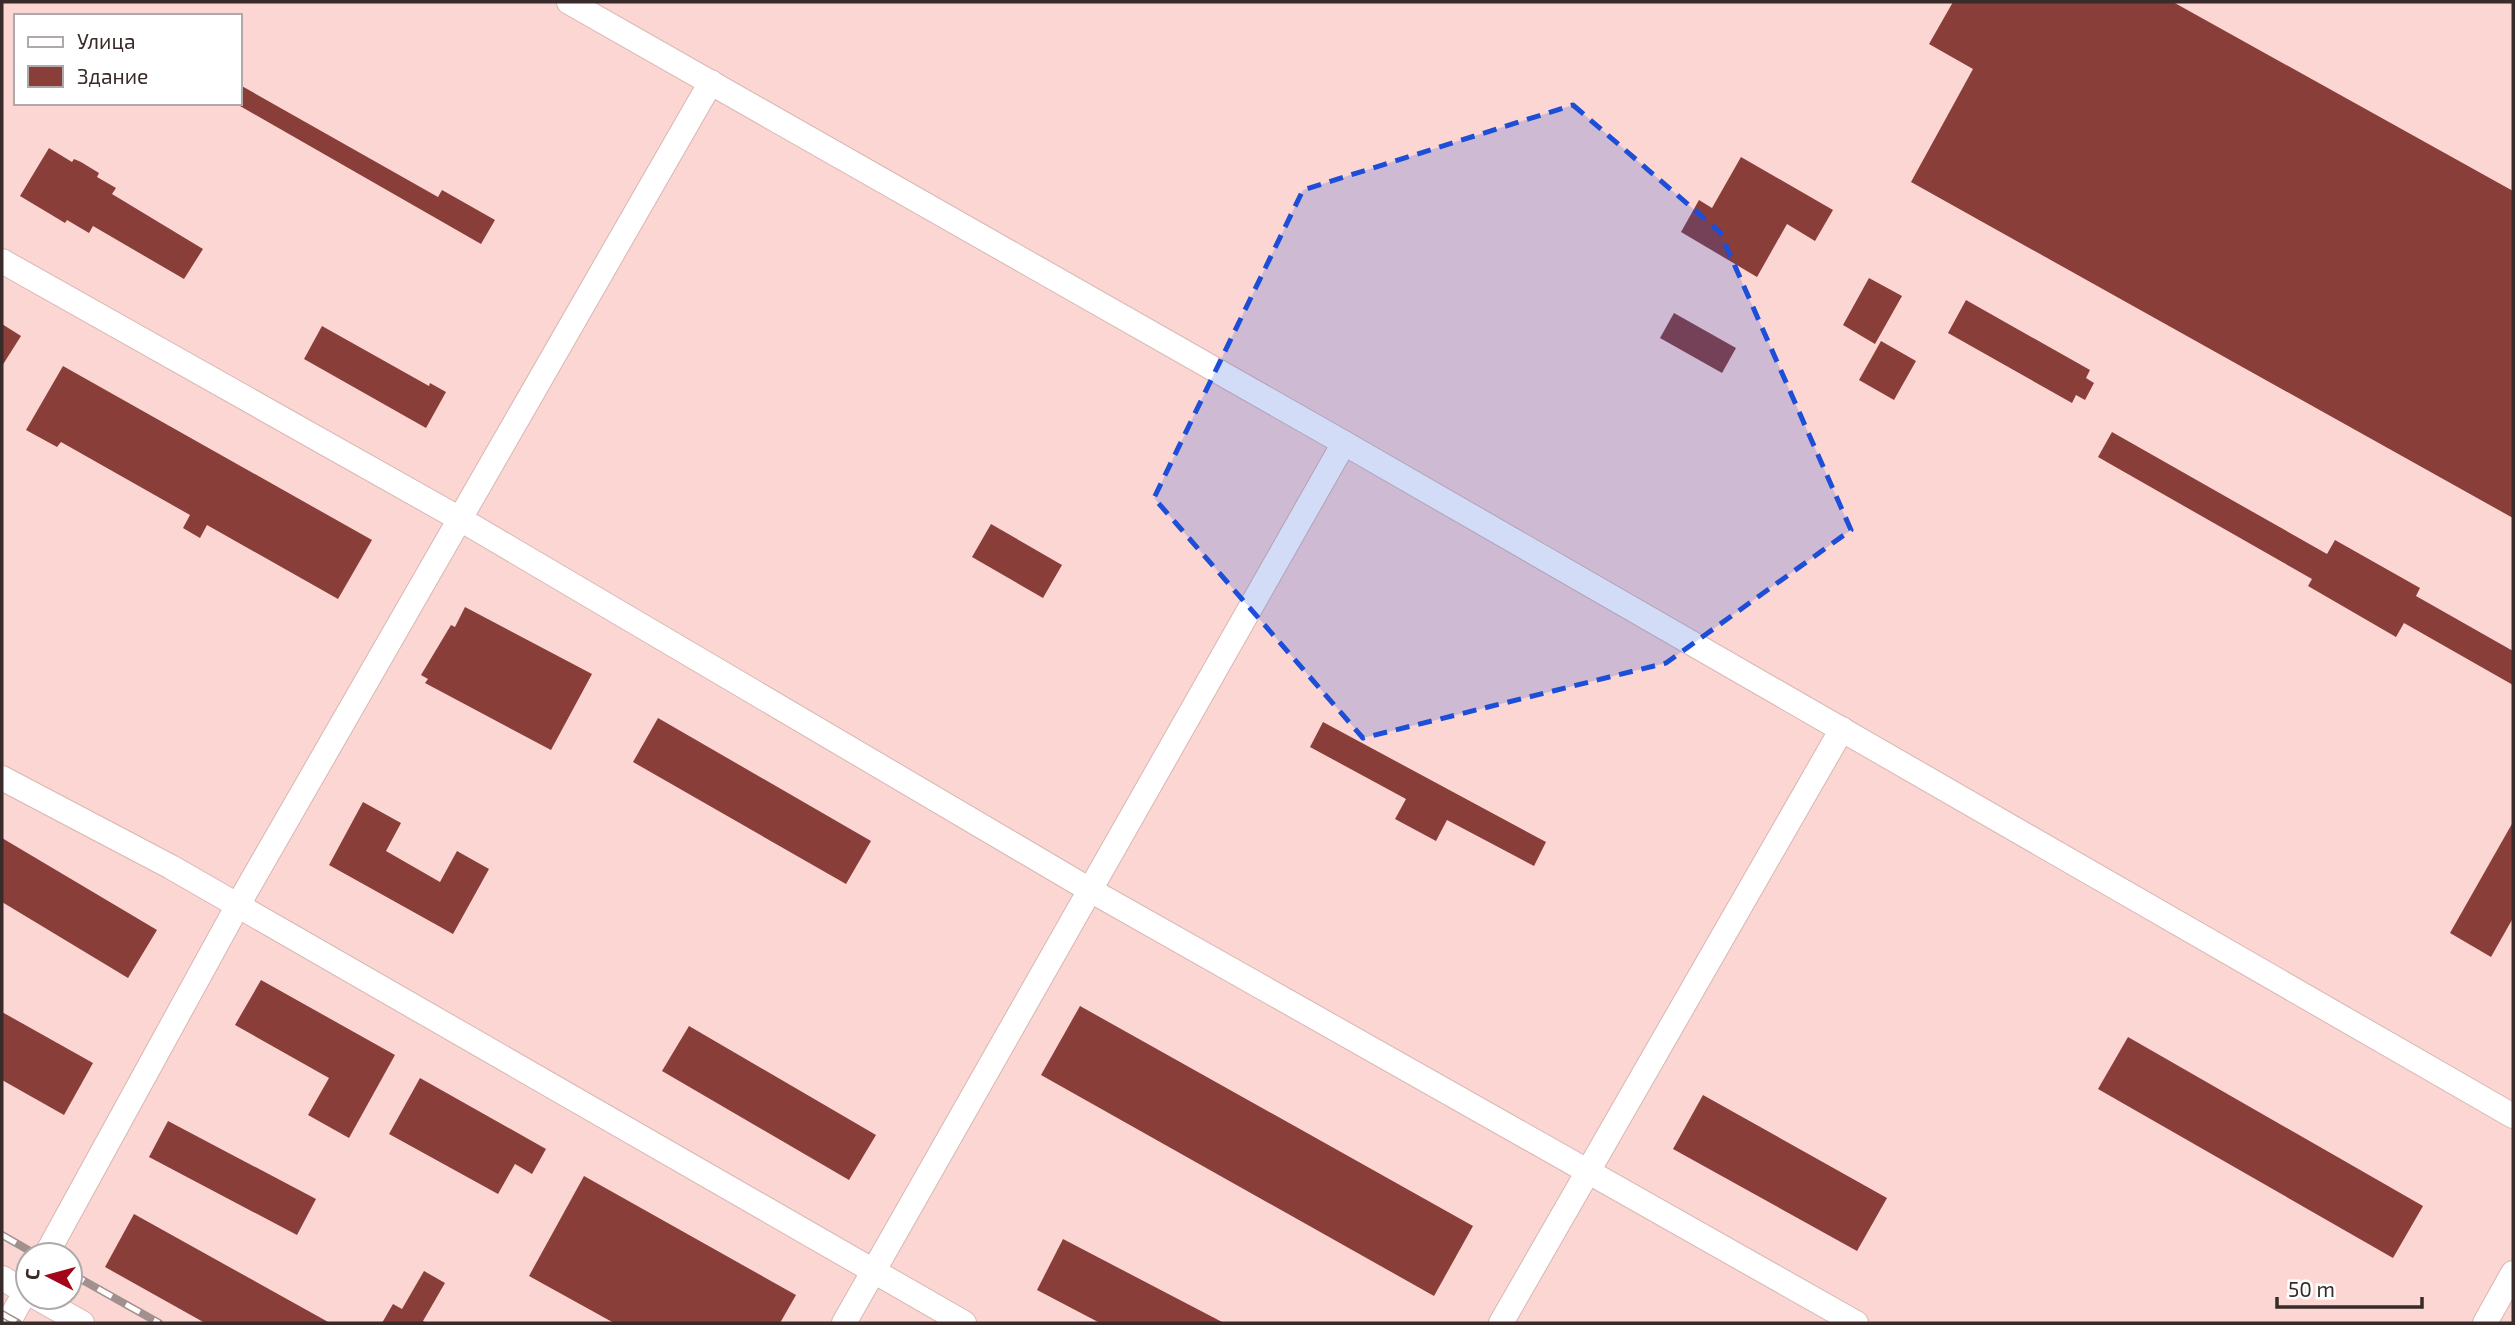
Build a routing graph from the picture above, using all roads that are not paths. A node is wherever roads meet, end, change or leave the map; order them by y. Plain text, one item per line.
1 (569, 2) edge
2 (711, 82) junction
3 (2, 261) edge
4 (1344, 443) junction
5 (460, 519) junction
6 (1842, 729) junction
7 (2, 778) edge
8 (1090, 890) junction
9 (238, 905) junction
10 (2513, 1116) edge
11 (1588, 1171) junction
12 (54, 1241) edge
13 (874, 1271) junction
14 (2513, 1273) edge
15 (61, 1311) edge
16 (82, 1323) edge
17 (844, 1323) edge
18 (964, 1323) edge
19 (1501, 1323) edge
20 (1856, 1323) edge
21 (2485, 1323) edge

1 - 2 lane
2 - 4 lane
2 - 5 lane
3 - 5 lane
4 - 6 lane
4 - 8 lane
5 - 8 lane
5 - 9 lane
6 - 10 lane
6 - 11 lane
7 - 9 lane
8 - 11 lane
8 - 13 lane
9 - 12 lane
9 - 13 lane
11 - 19 lane
11 - 20 lane
13 - 17 lane
13 - 18 lane
14 - 21 lane
15 - 16 lane

